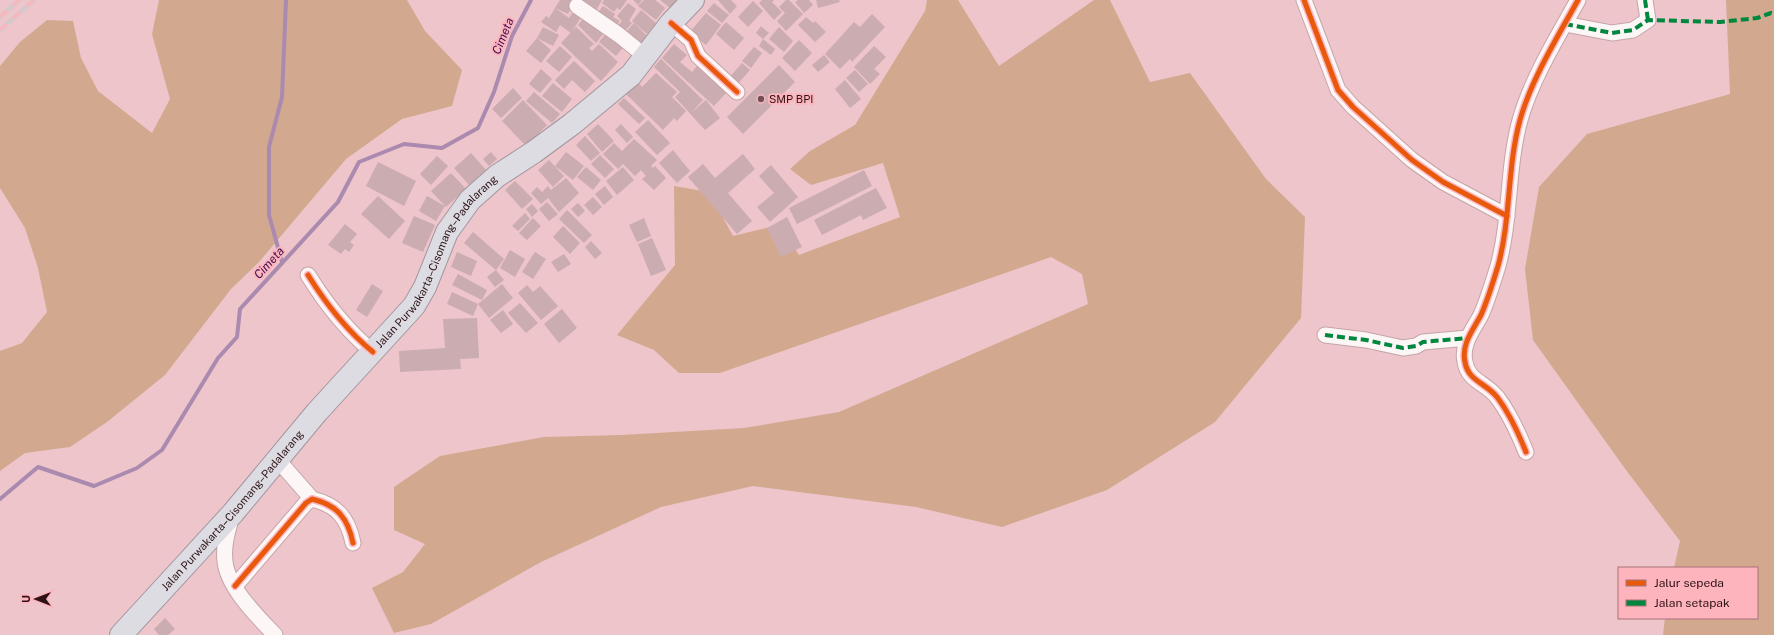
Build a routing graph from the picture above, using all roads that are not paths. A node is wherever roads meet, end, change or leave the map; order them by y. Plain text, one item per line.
1 (693, 0) edge
2 (1304, 0) edge
3 (1578, 0) edge
4 (1645, 0) edge
5 (577, 6) dead end
6 (671, 23) junction
7 (1565, 24) junction
8 (646, 57) junction
9 (737, 92) dead end
10 (1506, 216) junction
11 (308, 275) dead end
12 (1325, 335) dead end
13 (1468, 338) junction
14 (373, 352) junction
15 (1526, 452) dead end
16 (276, 459) junction
17 (312, 498) junction
18 (233, 512) junction
19 (353, 543) dead end
20 (235, 586) junction
21 (121, 635) edge
22 (275, 635) edge

1 - 6 highway, Jalan Purwakarta–Cisomang–Padalarang
2 - 10 street
3 - 7 street
4 - 7 street
5 - 8 street
6 - 8 highway, Jalan Purwakarta–Cisomang–Padalarang
6 - 9 street
7 - 10 street
8 - 14 highway, Jalan Purwakarta–Cisomang–Padalarang
10 - 13 street
11 - 14 street
12 - 13 street
13 - 15 street
14 - 16 highway, Jalan Purwakarta–Cisomang–Padalarang
16 - 17 street
16 - 18 highway, Jalan Purwakarta–Cisomang–Padalarang
17 - 19 street
17 - 20 street
18 - 20 street
18 - 21 highway, Jalan Purwakarta–Cisomang–Padalarang
20 - 22 street

